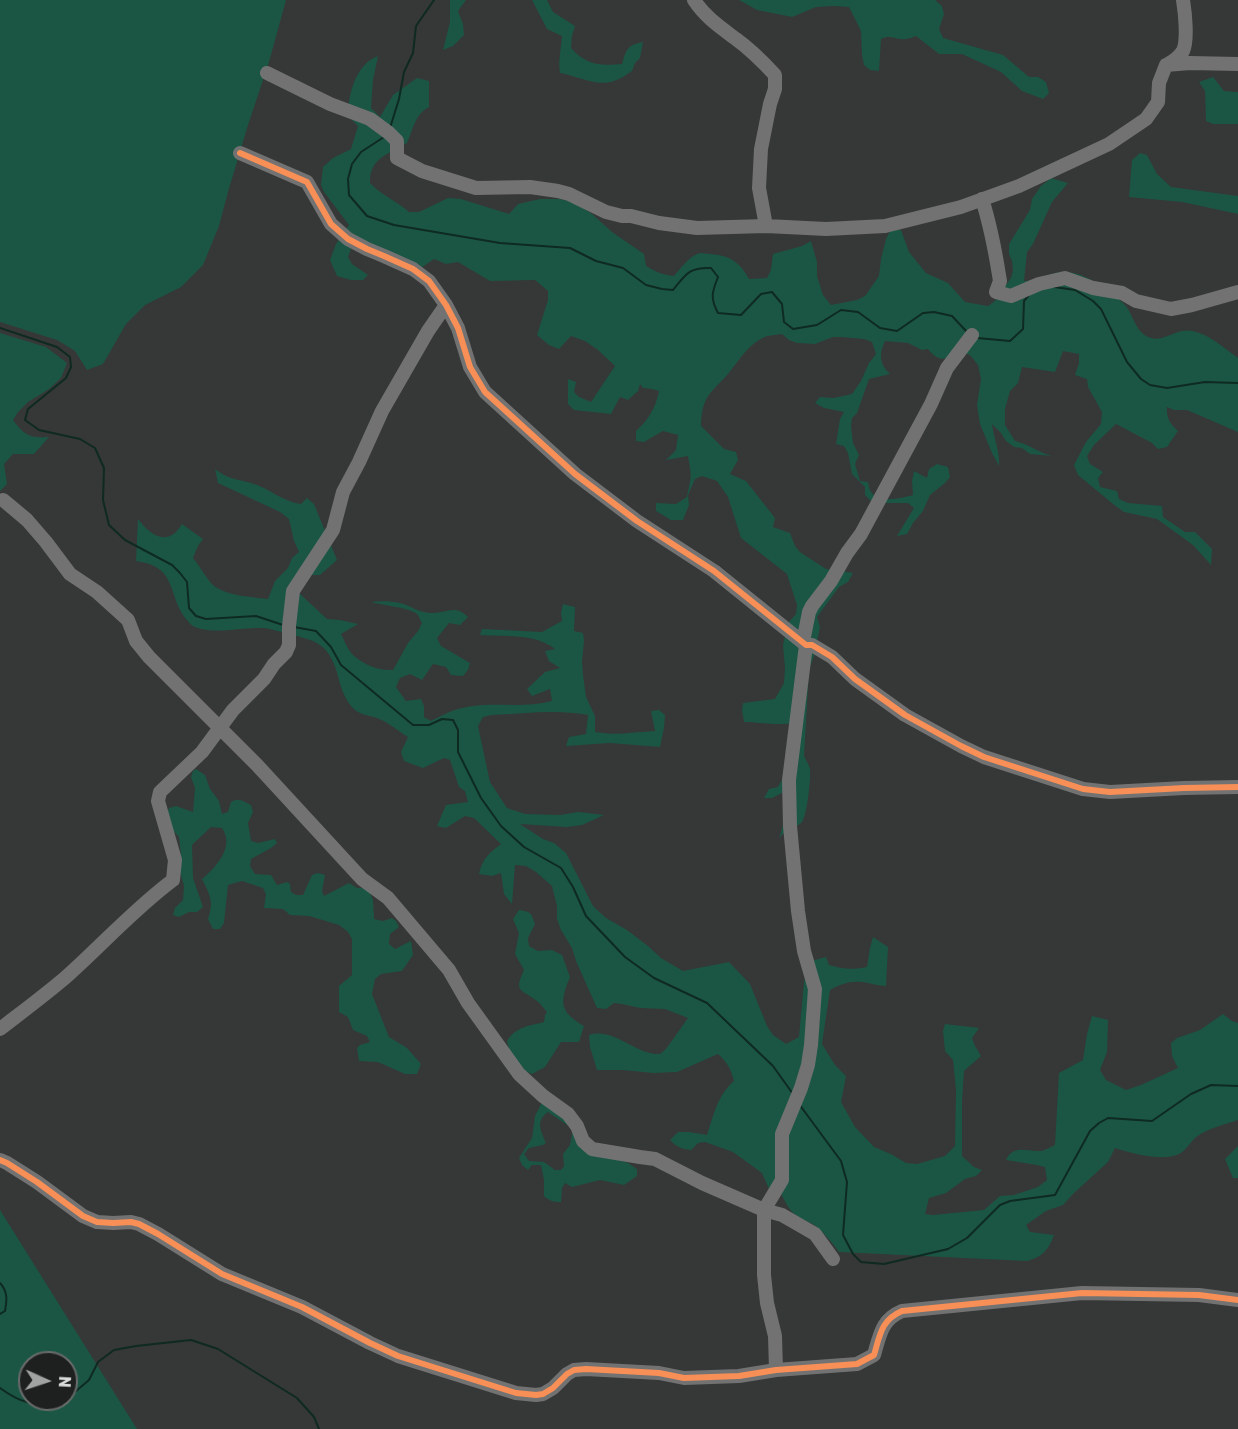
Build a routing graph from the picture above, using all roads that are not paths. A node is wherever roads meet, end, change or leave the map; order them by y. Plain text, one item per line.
1 (694, 0) edge
2 (1183, 0) edge
3 (1238, 64) edge
4 (1166, 65) junction
5 (267, 73) dead end
6 (240, 153) dead end
7 (982, 199) junction
8 (766, 226) junction
9 (1238, 292) edge
10 (446, 305) junction
11 (972, 335) dead end
12 (3, 500) dead end
13 (805, 644) junction
14 (219, 728) junction
15 (1238, 787) edge
16 (0, 1029) edge
17 (0, 1160) edge
18 (764, 1210) junction
19 (833, 1259) dead end
20 (1238, 1300) edge
21 (776, 1370) junction

1 - 8 street
2 - 4 street
3 - 4 street
4 - 7 street
5 - 8 street
6 - 10 street
7 - 8 street
7 - 9 street
10 - 13 street
10 - 14 street
11 - 13 street
12 - 14 street
13 - 15 street
13 - 18 street
14 - 16 street
14 - 18 street
17 - 21 street
18 - 19 street
18 - 21 street
20 - 21 street

